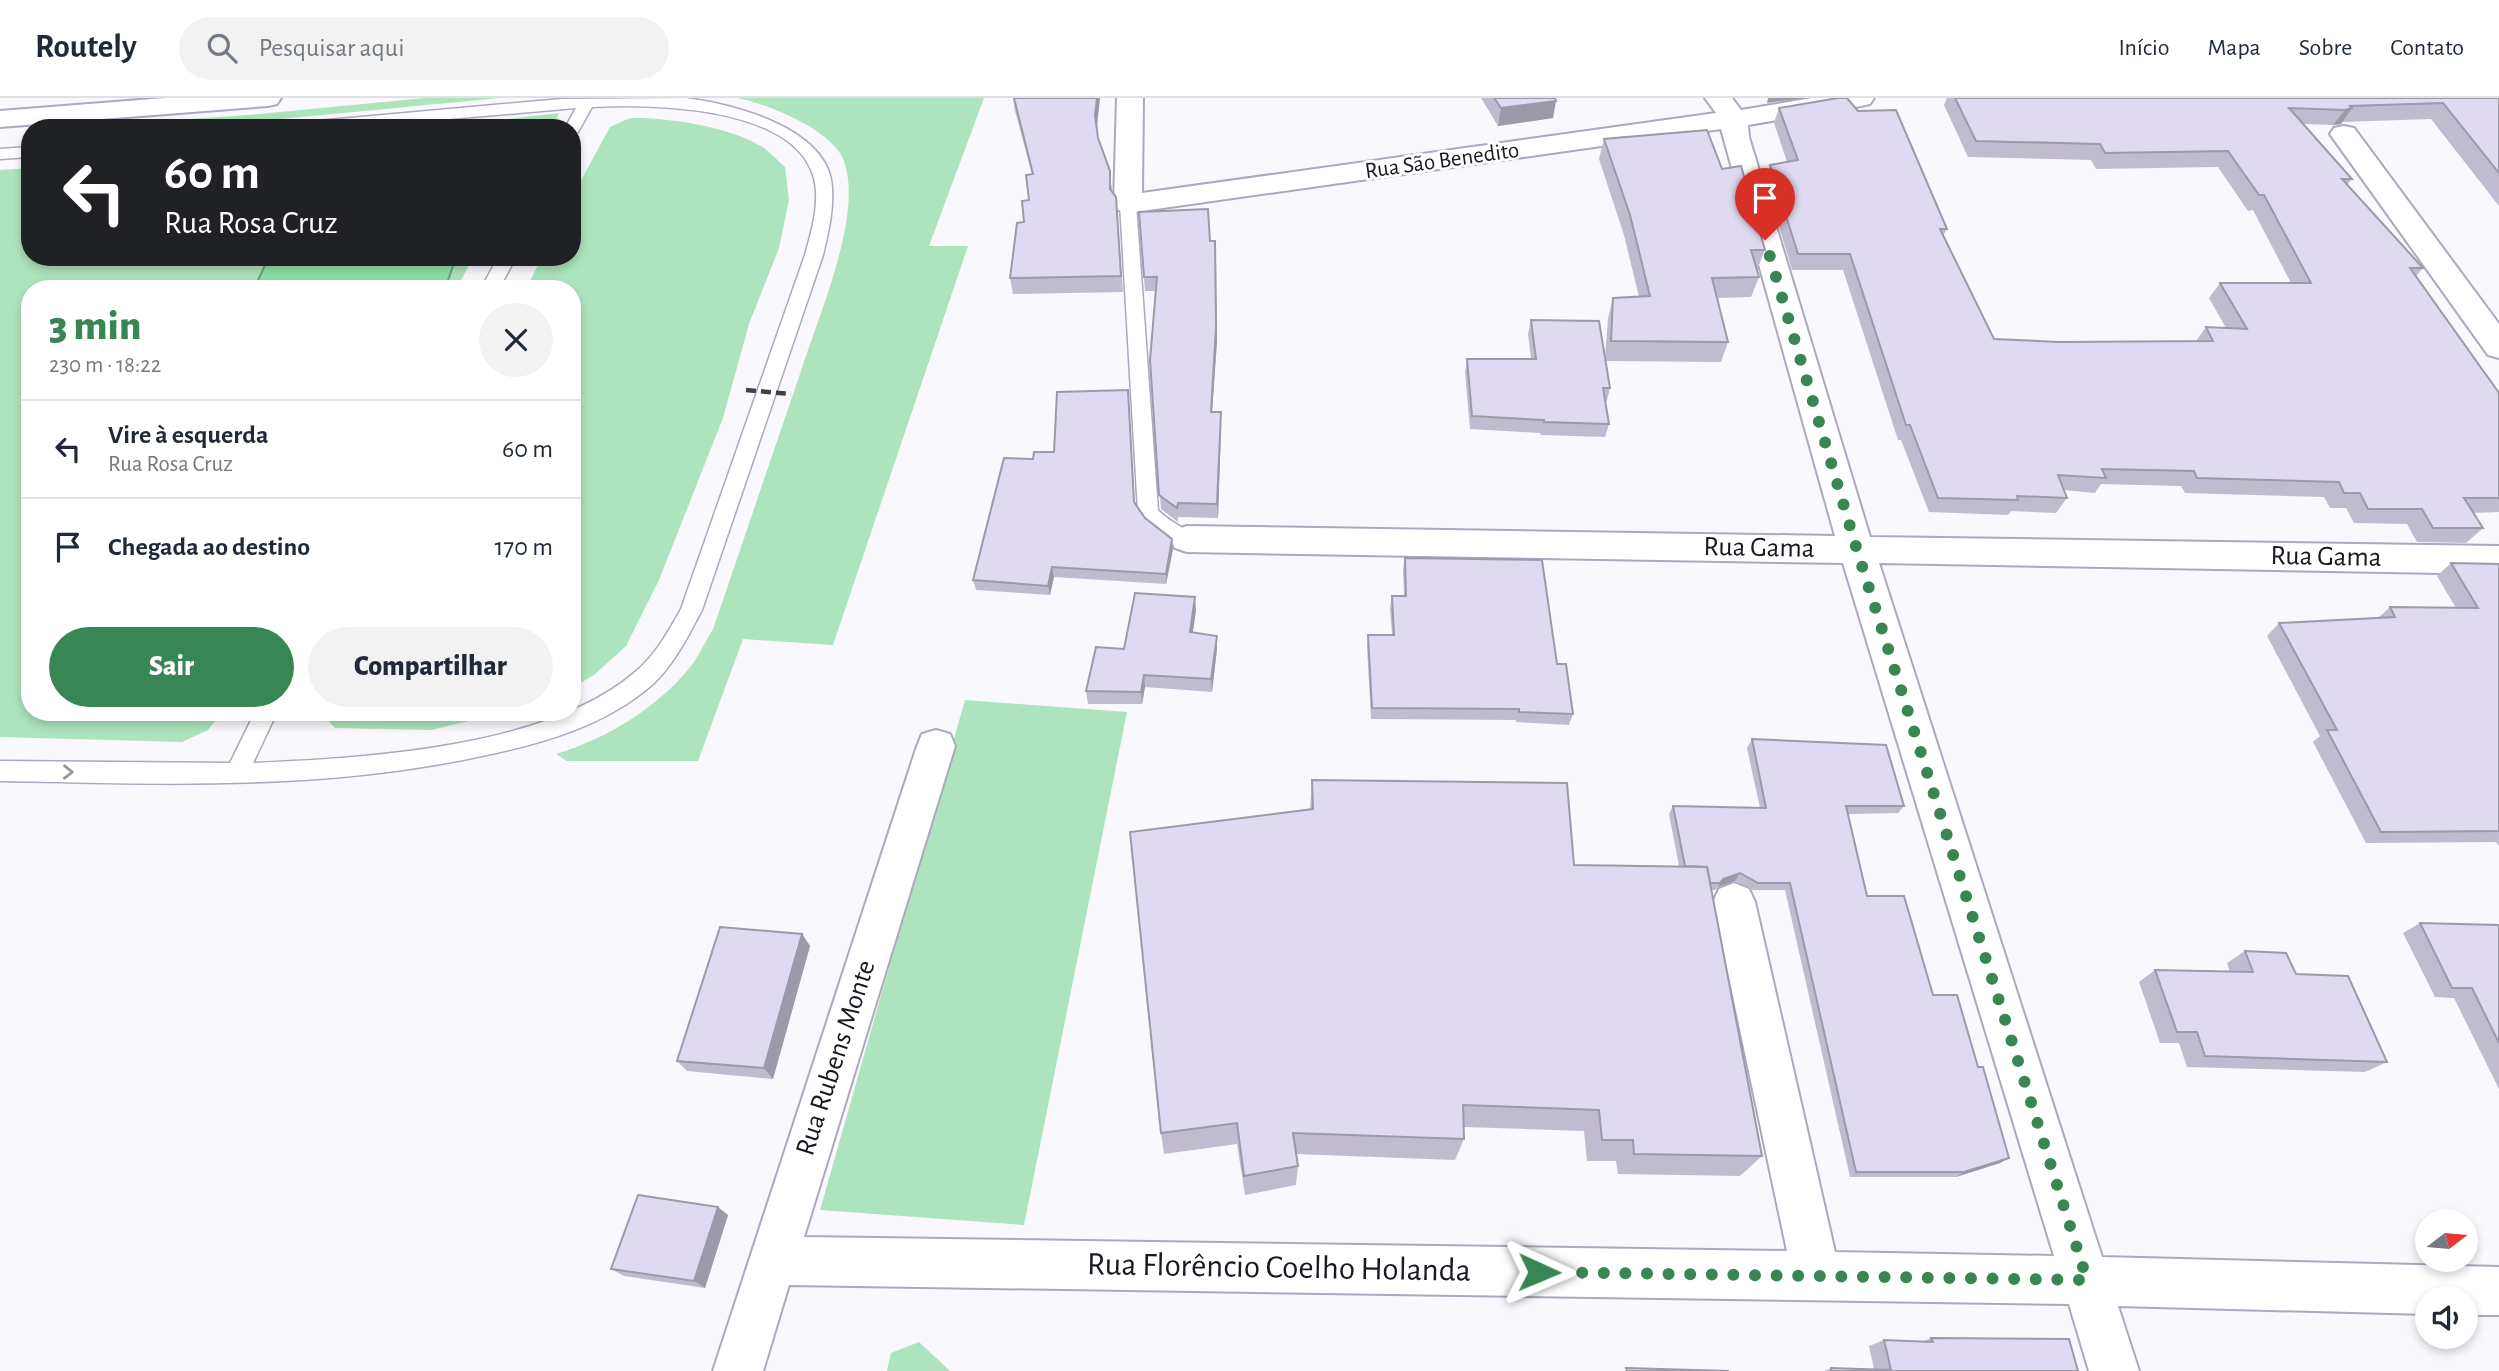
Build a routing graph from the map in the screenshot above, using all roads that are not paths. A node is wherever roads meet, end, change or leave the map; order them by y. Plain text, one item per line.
1 (268, 98) edge
2 (1130, 98) edge
3 (1861, 98) edge
4 (587, 101) junction
5 (1726, 109) edge
6 (0, 119) edge
7 (410, 119) edge
8 (577, 119) edge
9 (2344, 134) edge
10 (21, 153) edge
11 (0, 155) edge
12 (1128, 204) junction
13 (2423, 288) edge
14 (2456, 288) junction
15 (2499, 347) edge
16 (1186, 540) joint
17 (1857, 550) junction
18 (2499, 560) edge
19 (581, 718) edge
20 (262, 721) edge
21 (574, 721) edge
22 (936, 746) dead end
23 (0, 771) edge
24 (236, 775) junction
25 (1734, 902) dead end
26 (772, 1261) junction
27 (1816, 1276) junction
28 (2087, 1280) junction
29 (2499, 1290) edge
30 (738, 1371) edge
31 (2114, 1371) edge

1 - 6 street
2 - 12 street
3 - 5 street, Rua São Benedito
4 - 7 lane
4 - 8 lane
4 - 19 lane
5 - 12 street, Rua São Benedito
5 - 17 street
9 - 14 street
10 - 11 lane
12 - 16 lane
13 - 14 street
14 - 15 street
16 - 17 street, Rua Gama
17 - 18 street, Rua Gama
17 - 28 street
20 - 24 lane
21 - 24 lane
22 - 26 street, Rua Rubens Monte
23 -> 24 lane
25 - 27 street
26 - 27 street, Rua Florêncio Coelho Holanda
26 - 30 street, Rua Rubens Monte
27 - 28 street, Rua Florêncio Coelho Holanda
28 - 29 street, Rua Florêncio Coelho Holanda
28 - 31 street

